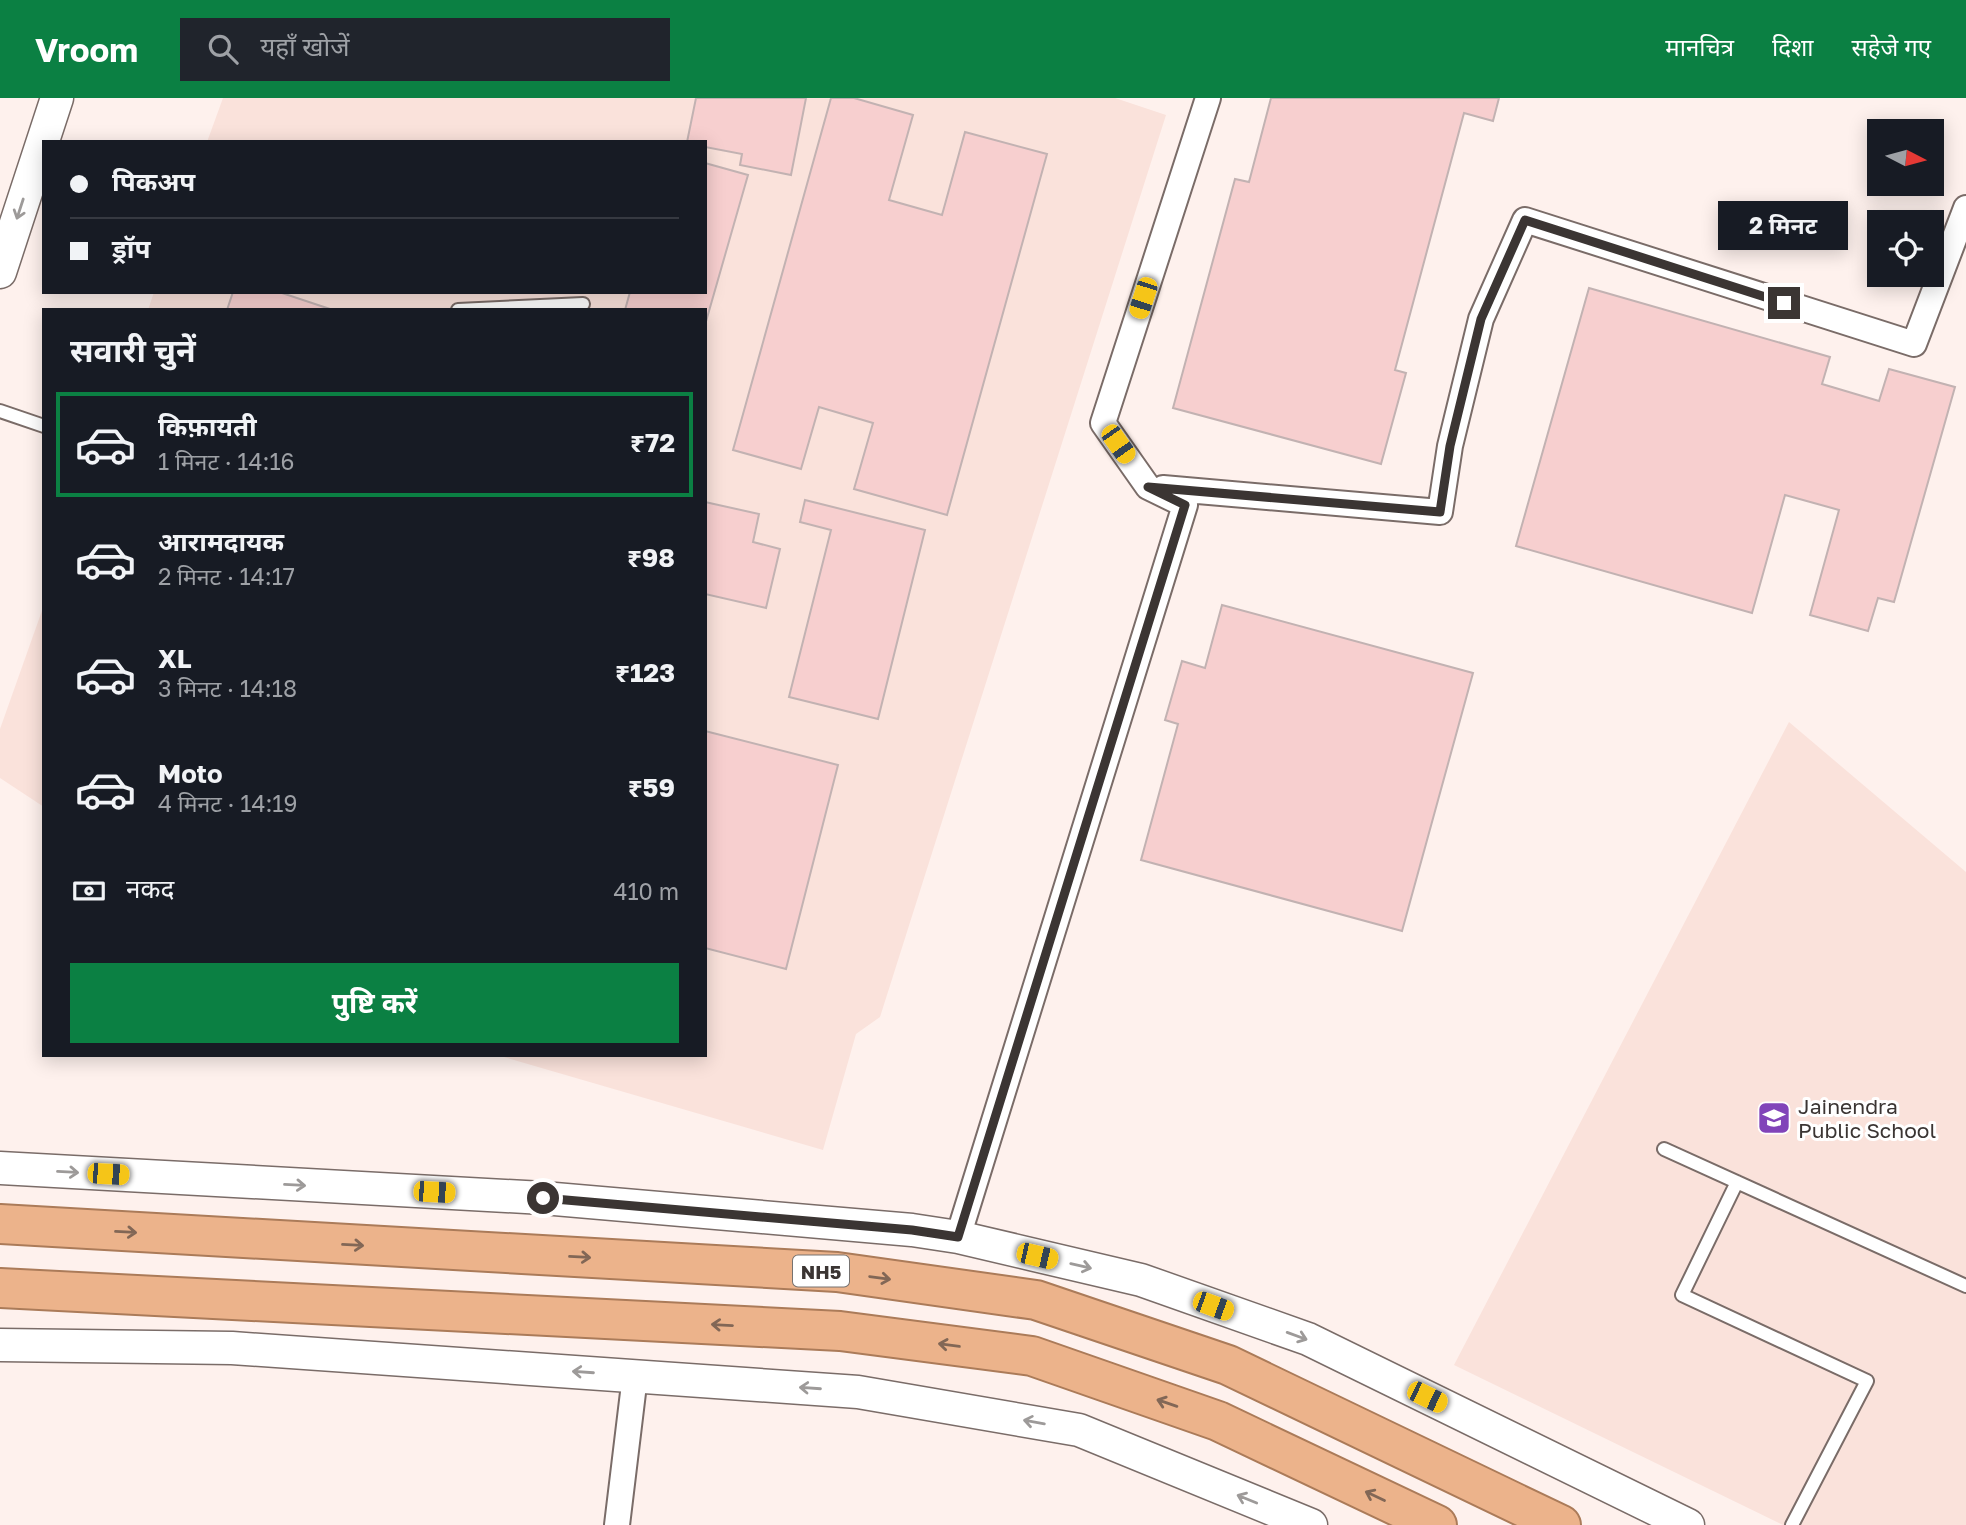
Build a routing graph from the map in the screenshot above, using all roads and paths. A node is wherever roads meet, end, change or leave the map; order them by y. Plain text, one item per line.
1 (57, 98) edge
2 (1208, 98) edge
3 (43, 140) edge
4 (42, 144) edge
5 (1966, 208) edge
6 (0, 272) edge
7 (583, 302) edge
8 (489, 308) edge
9 (0, 411) edge
10 (42, 425) edge
11 (1148, 487) junction
12 (1664, 1149) dead end
13 (0, 1168) edge
14 (1737, 1182) junction
15 (16, 1226) edge
16 (958, 1237) junction
17 (1966, 1286) edge
18 (14, 1289) edge
19 (0, 1345) edge
20 (635, 1376) junction
21 (617, 1525) edge
22 (1311, 1525) edge
23 (1437, 1525) edge
24 (1561, 1525) edge
25 (1688, 1525) edge
26 (1792, 1525) edge

1 -> 3 street
2 - 11 street
4 -> 6 street
5 - 11 street
7 - 8 lane
9 - 10 lane
11 - 16 street
12 - 14 lane
13 -> 16 street
14 - 17 lane
14 - 26 lane
15 -> 24 highway, NH5
16 -> 25 street
23 -> 18 highway
20 -> 19 street
20 - 21 street
22 -> 20 street

